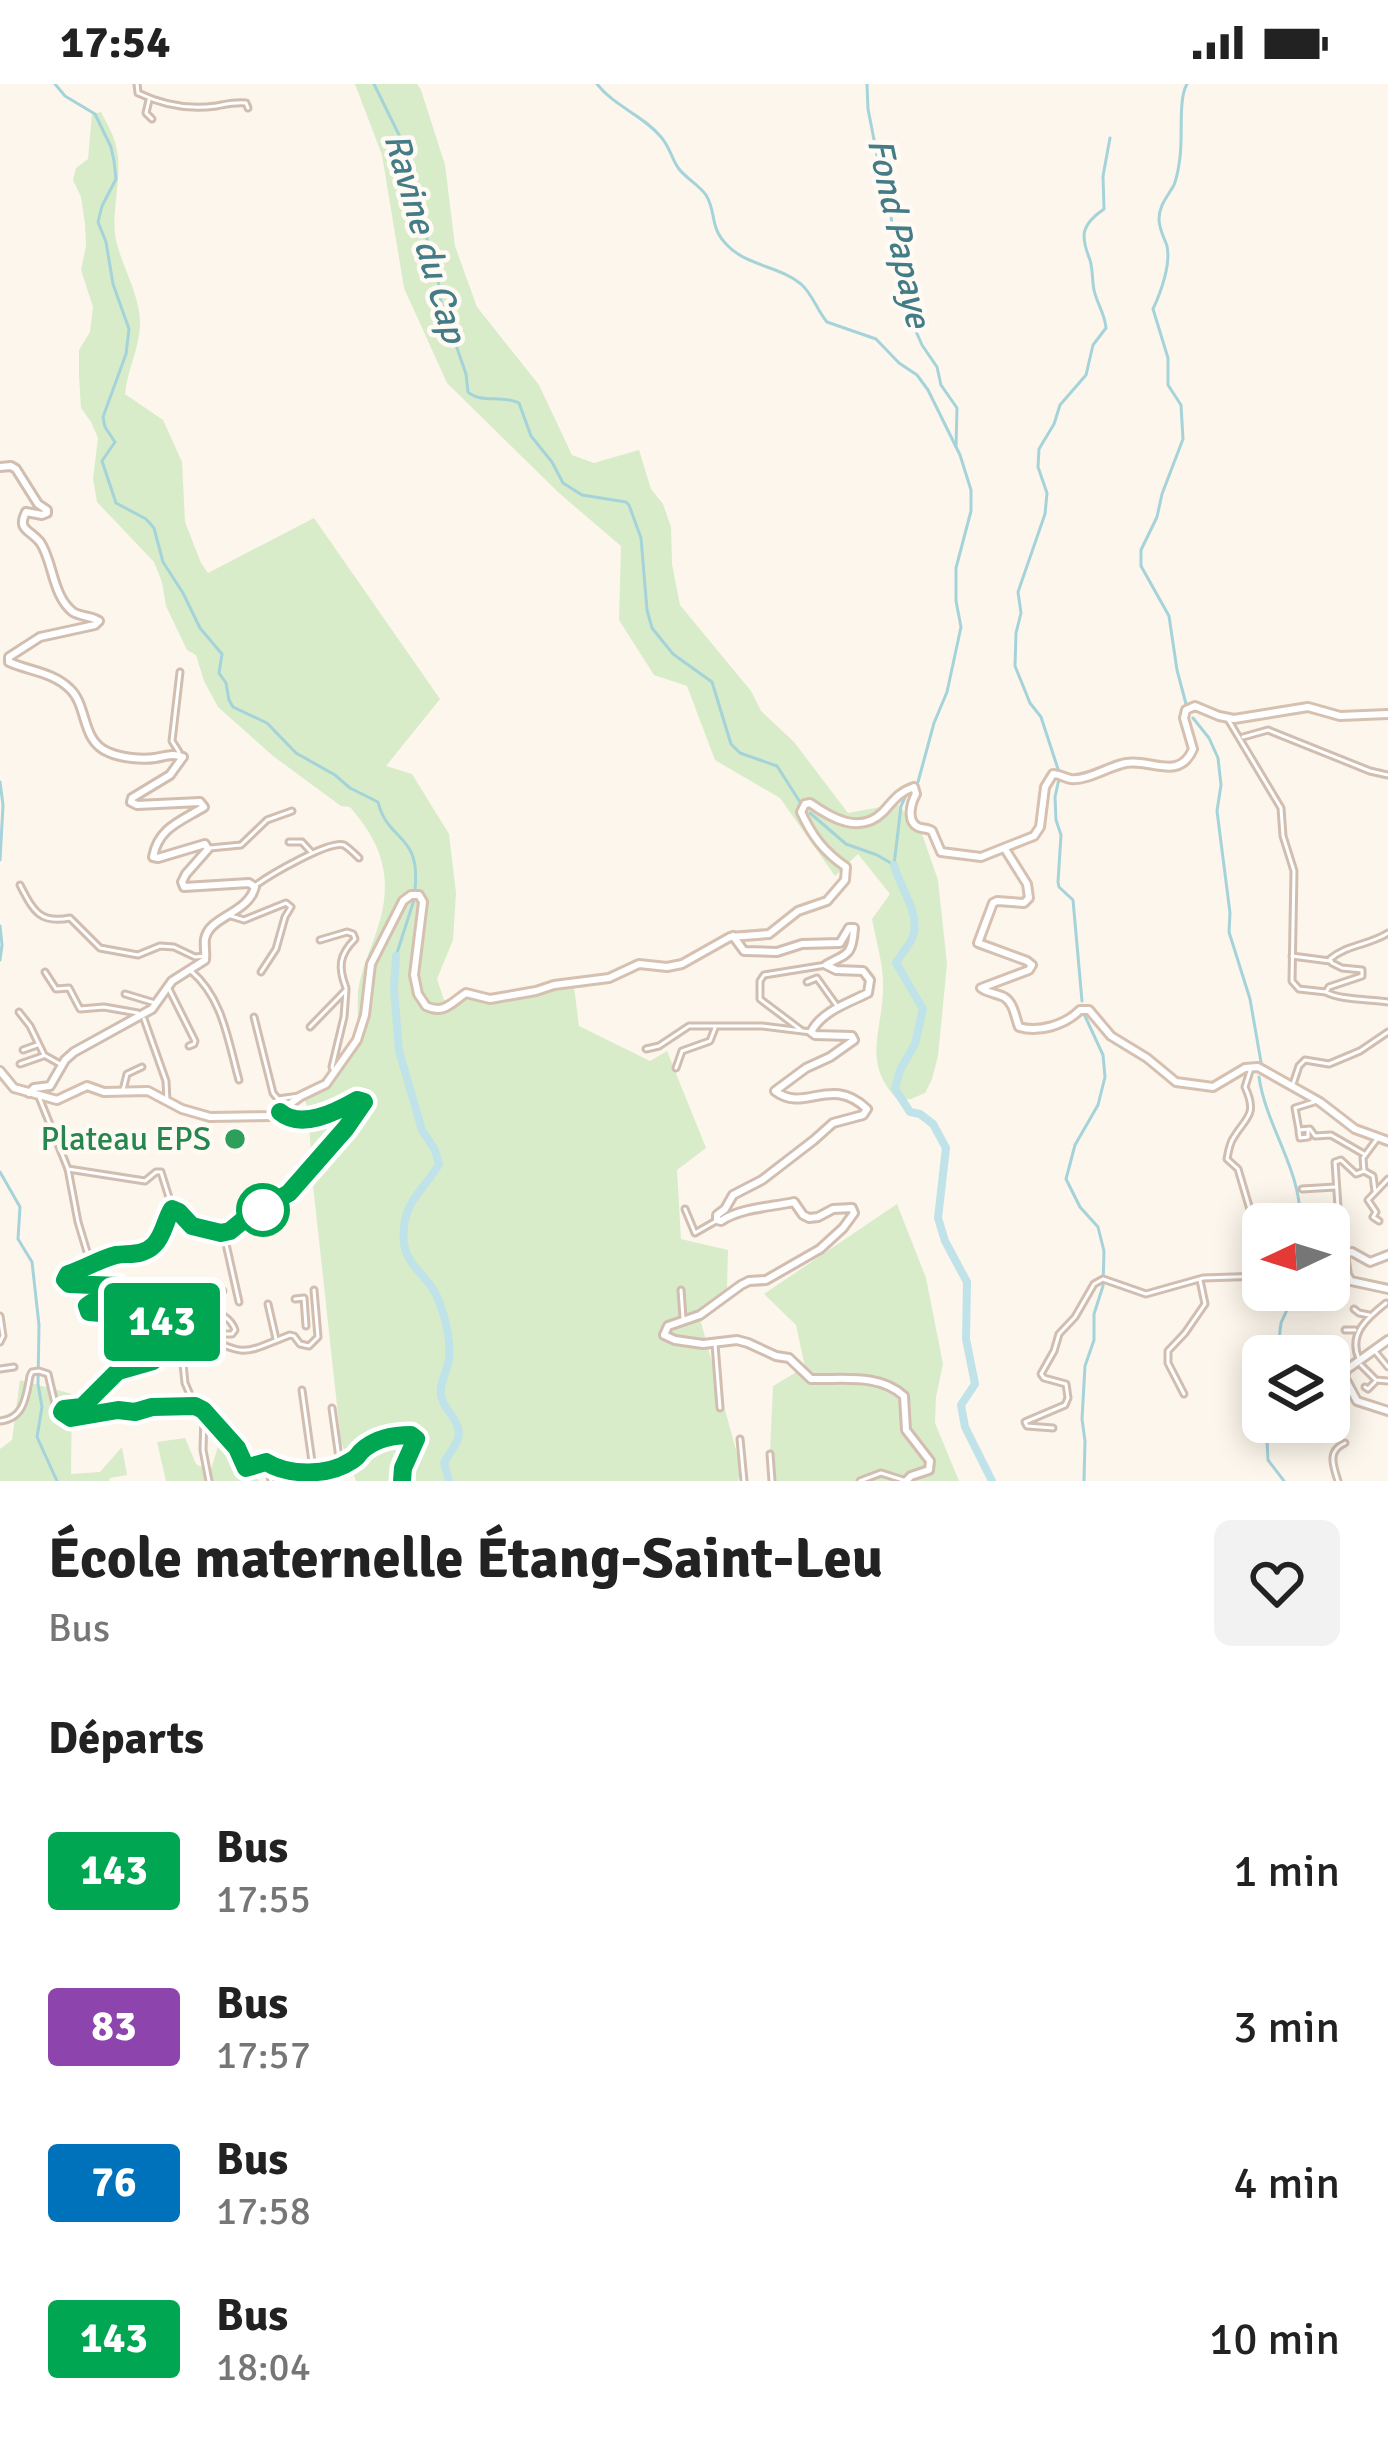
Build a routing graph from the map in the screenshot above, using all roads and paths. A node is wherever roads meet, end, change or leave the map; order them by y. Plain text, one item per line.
1 (135, 84) edge
2 (150, 99) junction
3 (248, 108) dead end
4 (152, 119) dead end
5 (0, 467) edge
6 (180, 672) dead end
7 (1388, 714) edge
8 (1228, 718) junction
9 (1241, 738) junction
10 (180, 754) junction
11 (1388, 775) edge
12 (292, 811) dead end
13 (289, 842) dead end
14 (208, 848) junction
15 (1006, 849) junction
16 (313, 854) junction
17 (359, 858) dead end
18 (20, 885) dead end
19 (255, 886) junction
20 (230, 915) junction
21 (1388, 933) edge
22 (733, 936) junction
23 (320, 940) dead end
24 (207, 956) junction
25 (1292, 956) junction
26 (1331, 962) junction
27 (826, 965) junction
28 (189, 969) junction
29 (45, 972) dead end
30 (261, 972) dead end
31 (807, 982) dead end
32 (168, 986) junction
33 (346, 990) junction
34 (1326, 992) junction
35 (125, 994) dead end
36 (1388, 1002) edge
37 (157, 1003) junction
38 (838, 1008) junction
39 (19, 1012) dead end
40 (142, 1014) junction
41 (254, 1017) dead end
42 (310, 1027) dead end
43 (715, 1028) junction
44 (807, 1032) junction
45 (1388, 1032) edge
46 (39, 1045) junction
47 (189, 1046) dead end
48 (646, 1049) dead end
49 (23, 1050) dead end
50 (44, 1055) junction
51 (20, 1064) dead end
52 (62, 1065) junction
53 (1252, 1066) junction
54 (142, 1067) dead end
55 (676, 1068) dead end
56 (0, 1071) edge
57 (335, 1072) junction
58 (238, 1080) dead end
59 (1293, 1086) junction
60 (122, 1092) junction
61 (29, 1093) junction
62 (39, 1096) junction
63 (301, 1096) junction
64 (1316, 1100) junction
65 (167, 1101) junction
66 (280, 1112) junction
67 (1377, 1137) junction
68 (1388, 1141) edge
69 (1366, 1155) junction
70 (68, 1169) junction
71 (1364, 1172) junction
72 (1388, 1180) edge
73 (1336, 1187) junction
74 (1302, 1189) dead end
75 (1375, 1192) junction
76 (1247, 1203) edge
77 (1338, 1203) edge
78 (172, 1209) junction
79 (685, 1209) dead end
80 (717, 1220) junction
81 (1379, 1221) dead end
82 (224, 1233) junction
83 (1350, 1252) edge
84 (1388, 1256) edge
85 (92, 1267) junction
86 (1242, 1277) edge
87 (1200, 1279) junction
88 (1350, 1280) edge
89 (1388, 1289) edge
90 (314, 1290) dead end
91 (681, 1290) dead end
92 (223, 1292) dead end
93 (295, 1299) dead end
94 (239, 1302) dead end
95 (1386, 1303) edge
96 (268, 1304) dead end
97 (1354, 1309) dead end
98 (0, 1316) edge
99 (1371, 1316) junction
100 (316, 1317) junction
101 (306, 1318) junction
102 (683, 1320) junction
103 (306, 1326) dead end
104 (1345, 1330) dead end
105 (1357, 1330) junction
106 (207, 1337) junction
107 (1388, 1340) edge
108 (276, 1341) junction
109 (0, 1342) edge
110 (715, 1344) junction
111 (1374, 1350) junction
112 (1359, 1361) junction
113 (183, 1364) dead end
114 (14, 1367) dead end
115 (1388, 1367) edge
116 (0, 1369) edge
117 (1376, 1380) junction
118 (1388, 1381) edge
119 (1365, 1387) dead end
120 (302, 1390) dead end
121 (1184, 1394) dead end
122 (195, 1406) junction
123 (332, 1408) dead end
124 (720, 1408) dead end
125 (1388, 1411) edge
126 (62, 1412) junction
127 (204, 1412) junction
128 (0, 1420) edge
129 (1053, 1428) dead end
130 (740, 1439) dead end
131 (1345, 1443) dead end
132 (770, 1454) dead end
133 (268, 1464) junction
134 (341, 1466) junction
135 (313, 1471) junction
136 (209, 1481) edge
137 (271, 1481) edge
138 (402, 1481) edge
139 (744, 1481) edge
140 (772, 1481) edge
141 (860, 1481) edge
142 (906, 1481) edge
143 (1338, 1481) edge

1 - 2 street
2 - 3 street
2 - 4 street
5 - 10 main road
6 - 10 street
7 - 8 main road
8 - 9 street
8 - 15 main road
9 - 11 street
9 - 25 street
10 - 14 main road
12 - 14 street
13 - 16 street
14 - 19 main road
15 - 22 main road
15 - 53 main road
16 - 17 street
16 - 19 street
18 - 24 street
19 - 20 main road
20 - 24 main road
20 - 30 street
21 - 26 street
22 - 27 main road
22 - 57 main road
23 - 33 street
24 - 28 main road
25 - 26 street
25 - 34 street
26 - 34 street
27 - 38 main road
27 - 44 street
28 - 32 main road
28 - 58 street
29 - 40 street
31 - 38 street
32 - 37 main road
32 - 47 street
33 - 42 street
33 - 57 street
34 - 36 street
35 - 37 street
37 - 40 main road
38 - 44 main road
39 - 46 street
40 - 52 main road
40 - 65 street
41 - 63 street
43 - 44 street
43 - 48 street
43 - 55 street
44 - 80 main road
45 - 59 street
46 - 49 street
46 - 50 street
50 - 51 street
50 - 52 street
52 - 61 main road
53 - 59 main road
53 - 76 street
54 - 60 street
56 - 61 main road
57 - 63 main road
59 - 64 main road
60 - 62 main road
60 - 65 main road
61 - 62 main road
62 - 70 street
63 - 66 main road
64 - 67 main road
64 - 69 street
65 - 66 main road
66 - 82 main road
67 - 68 main road
67 - 69 street
69 - 71 street
70 - 78 street
70 - 85 street
71 - 73 street
71 - 75 street
72 - 75 street
73 - 74 street
73 - 77 street
75 - 81 street
78 - 82 main road
78 - 85 main road
79 - 80 street
80 - 102 main road
82 - 94 street
83 - 84 main road
85 - 106 main road
86 - 87 street
87 - 121 street
87 - 129 street
88 - 89 main road
90 - 100 street
91 - 102 street
92 - 106 street
93 - 101 street
95 - 99 street
96 - 108 street
97 - 99 street
98 - 109 street
99 - 105 street
100 - 101 street
100 - 108 street
101 - 103 street
102 - 110 main road
104 - 105 street
105 - 112 street
106 - 108 street
106 - 126 main road
107 - 111 main road
110 - 124 street
110 - 142 main road
111 - 112 main road
111 - 115 street
112 - 117 street
112 - 125 main road
113 - 122 street
114 - 116 street
117 - 118 street
117 - 119 street
120 - 135 street
122 - 126 main road
122 - 127 main road
123 - 134 street
126 - 128 street
127 - 133 main road
127 - 136 street
130 - 139 street
131 - 143 street
132 - 140 street
133 - 135 main road
133 - 137 street
134 - 135 main road
134 - 138 main road
141 - 142 street

